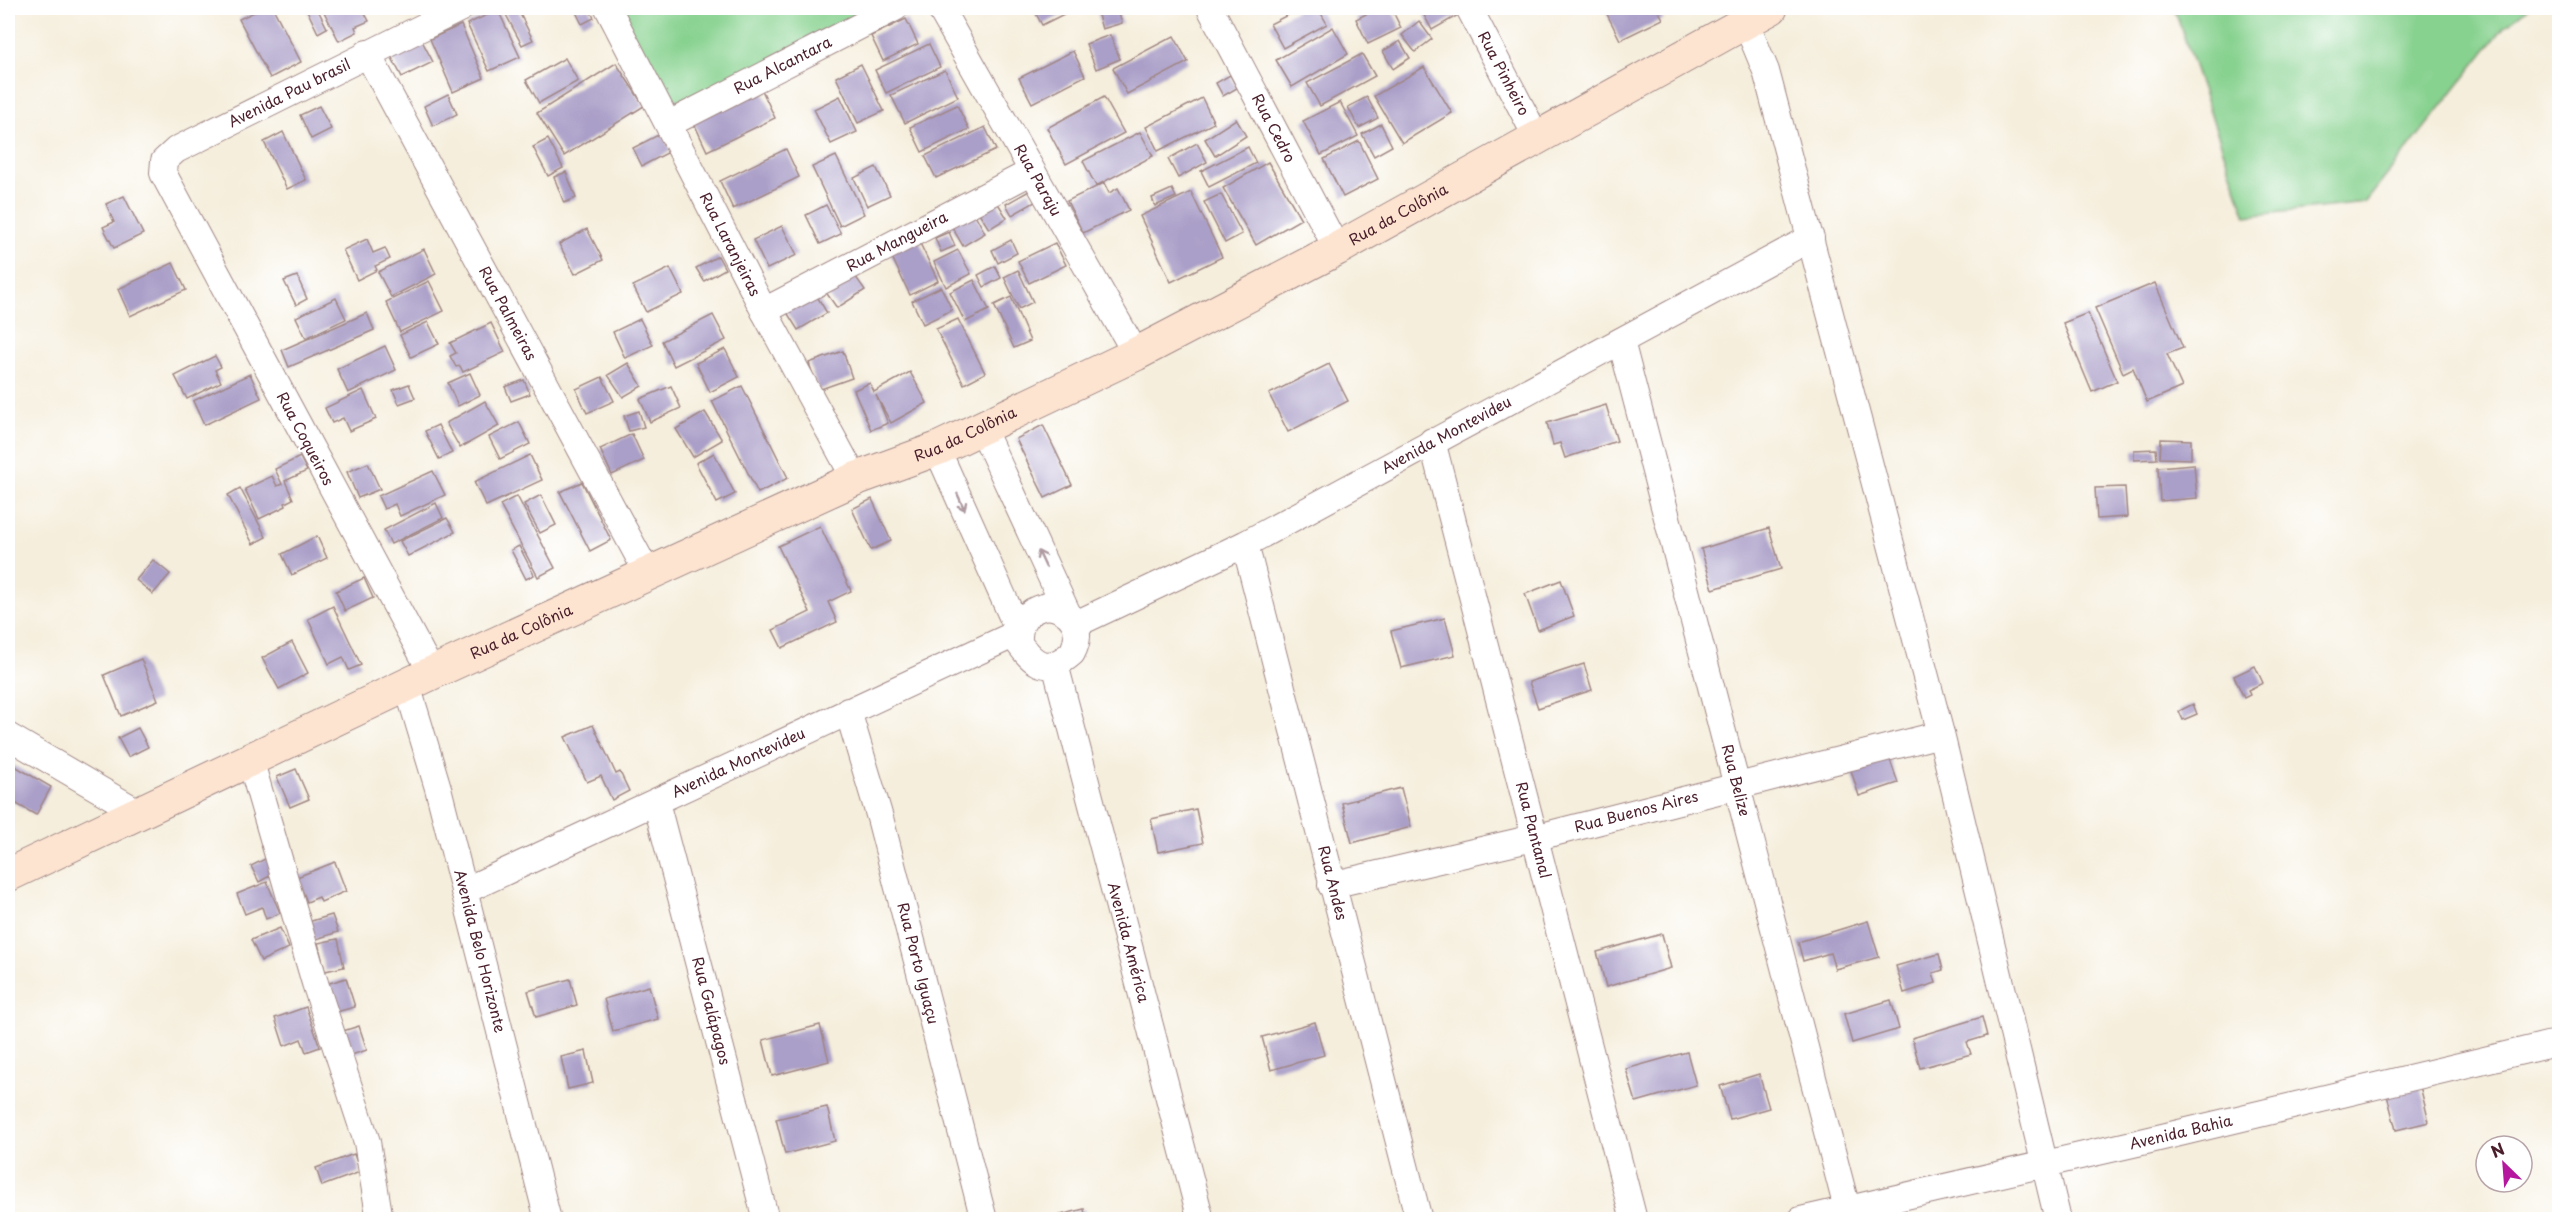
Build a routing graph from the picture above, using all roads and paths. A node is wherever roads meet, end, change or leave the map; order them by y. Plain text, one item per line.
1 (461, 8) edge
2 (608, 8) edge
3 (895, 8) edge
4 (940, 8) edge
5 (1210, 8) edge
6 (1469, 8) edge
7 (1753, 12) edge
8 (367, 53) junction
9 (669, 124) junction
10 (1537, 138) junction
11 (1031, 172) junction
12 (179, 205) joint
13 (1811, 238) junction
14 (1337, 249) junction
15 (764, 311) junction
16 (1621, 341) junction
17 (1136, 354) junction
18 (982, 428) junction
19 (1432, 441) junction
20 (937, 449) junction
21 (855, 479) junction
22 (1245, 544) junction
23 (648, 574) junction
24 (1071, 618) junction
25 (1016, 634) junction
26 (1055, 664) junction
27 (419, 679) junction
28 (848, 711) junction
29 (1941, 734) junction
30 (8, 736) edge
31 (250, 759) junction
32 (1738, 786) junction
33 (656, 802) junction
34 (138, 813) junction
35 (1534, 838) junction
36 (8, 875) edge
37 (1331, 885) junction
38 (464, 891) junction
39 (2559, 1042) edge
40 (2046, 1162) junction
41 (1848, 1214) edge
42 (380, 1220) edge
43 (548, 1220) edge
44 (766, 1220) edge
45 (984, 1220) edge
46 (1201, 1220) edge
47 (1419, 1220) edge
48 (1634, 1220) edge
49 (1801, 1220) edge
50 (2058, 1220) edge

1 - 8 street, Avenida Pau brasil
2 - 9 street, Rua Laranjeiras
3 - 9 street, Rua Alcantara
4 - 11 street, Rua Paraju
5 - 14 street, Rua Cedro
6 - 10 street, Rua Pinheiro
7 - 10 main road, Rua da Colônia
7 - 13 street
8 - 12 street, Avenida Pau brasil
8 - 23 street, Rua Palmeiras
9 - 15 street, Rua Laranjeiras
10 - 14 main road, Rua da Colônia
11 - 15 street, Rua Mangueira
11 - 17 street, Rua Paraju
12 - 27 street, Rua Coqueiros
13 - 16 street, Avenida Montevideu
13 - 29 street
14 - 17 main road, Rua da Colônia
15 - 21 street, Rua Laranjeiras
16 - 19 street, Avenida Montevideu
16 - 32 street, Rua Belize
17 - 18 main road, Rua da Colônia
18 - 20 main road, Rua da Colônia
24 -> 18 street
19 - 22 street, Avenida Montevideu
19 - 35 street, Rua Pantanal
20 - 21 main road, Rua da Colônia
20 -> 25 street
21 - 23 main road, Rua da Colônia
22 - 24 street, Avenida Montevideu
22 - 37 street, Rua Andes
23 - 27 main road, Rua da Colônia
24 - 25 street
24 - 26 street
25 - 26 street
25 - 28 street, Avenida Montevideu
26 - 46 street, Avenida América
27 - 31 main road, Rua da Colônia
27 - 38 street, Avenida Belo Horizonte
28 - 33 street, Avenida Montevideu
28 - 45 street, Rua Porto Iguaçu
29 - 32 street, Rua Buenos Aires
29 - 40 street
30 - 34 street
31 - 34 main road, Rua da Colônia
31 - 42 street
32 - 35 street, Rua Buenos Aires
32 - 41 street, Rua Belize
33 - 38 street, Avenida Montevideu
33 - 44 street, Rua Galápagos
34 - 36 main road, Rua da Colônia
35 - 37 street, Rua Buenos Aires
35 - 48 street, Rua Pantanal
37 - 47 street, Rua Andes
38 - 43 street, Avenida Belo Horizonte
39 - 40 street, Avenida Bahia
40 - 41 street, Avenida Bahia
40 - 50 street
41 - 49 street, Avenida Bahia

